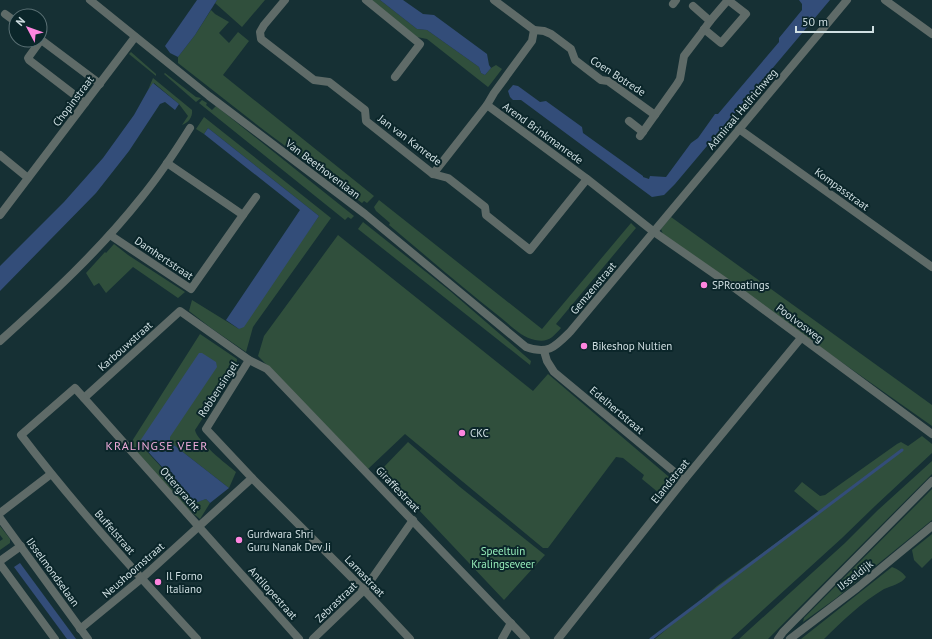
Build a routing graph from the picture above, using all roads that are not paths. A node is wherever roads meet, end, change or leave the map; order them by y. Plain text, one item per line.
1 (90, 0) edge
2 (285, 0) edge
3 (366, 0) edge
4 (494, 0) edge
5 (728, 0) edge
6 (847, 0) edge
7 (885, 0) edge
8 (693, 6) dead end
9 (5, 14) dead end
10 (8, 16) edge
11 (710, 21) junction
12 (704, 28) junction
13 (534, 30) junction
14 (932, 34) edge
15 (136, 37) junction
16 (48, 46) edge
17 (35, 48) edge
18 (395, 77) dead end
19 (100, 84) junction
20 (85, 103) junction
21 (487, 105) junction
22 (655, 114) junction
23 (629, 121) dead end
24 (190, 128) dead end
25 (739, 129) junction
26 (0, 155) edge
27 (167, 163) junction
28 (433, 174) junction
29 (28, 178) junction
30 (587, 179) junction
31 (256, 196) dead end
32 (0, 215) edge
33 (243, 215) junction
34 (654, 232) junction
35 (110, 235) junction
36 (932, 267) edge
37 (801, 338) junction
38 (0, 341) edge
39 (544, 351) junction
40 (249, 360) junction
41 (84, 398) junction
42 (932, 434) edge
43 (51, 474) junction
44 (252, 478) junction
45 (684, 480) junction
46 (932, 481) edge
47 (0, 513) edge
48 (0, 518) edge
49 (413, 520) junction
50 (932, 526) edge
51 (198, 527) junction
52 (21, 546) junction
53 (0, 563) edge
54 (141, 579) junction
55 (364, 590) junction
56 (511, 623) junction
57 (80, 629) junction
58 (55, 639) edge
59 (88, 639) edge
60 (197, 639) edge
61 (299, 639) edge
62 (313, 639) edge
63 (410, 639) edge
64 (502, 639) edge
65 (526, 639) edge
66 (558, 639) edge
67 (778, 639) edge
68 (790, 639) edge

1 - 15 street, Van Beethovenlaan
2 - 28 street, Jan van Kanrede
3 - 18 street
4 - 13 street
5 - 11 street
5 - 12 street
6 - 25 street, Admiraal Helfrichweg
7 - 14 street
8 - 11 street
9 - 10 street
11 - 12 street
12 - 22 street
13 - 21 street
13 - 22 street, Coen Botrede
15 - 19 street, Chopinstraat
15 - 39 street, Van Beethovenlaan
16 - 19 street
17 - 20 street
19 - 20 street, Chopinstraat
20 - 29 street, Chopinstraat
21 - 28 street, Arend Brinkmanrede
21 - 30 street, Arend Brinkmanrede
22 - 23 street
24 - 27 street
25 - 34 street, Admiraal Helfrichweg
25 - 36 street, Kompasstraat
26 - 29 street
27 - 33 street
27 - 35 street
28 - 30 street, Jan van Kanrede
29 - 32 street, Chopinstraat
30 - 34 street, Arend Brinkmanrede
31 - 33 street, Damhertstraat
33 - 35 street, Damhertstraat
34 - 37 street, Poolvosweg
34 - 39 street, Gemzenstraat
35 - 38 street
37 - 42 street, Poolvosweg
37 - 45 street, Elandstraat
39 - 45 street, Edelhertstraat
40 - 41 street, Karbouwstraat
40 - 44 street, Robbensingel
40 - 49 street, Giraffestraat
41 - 43 street, Buffelstraat
41 - 51 street, Ottergracht
43 - 47 street
43 - 54 street, Buffelstraat
44 - 51 street, Ottergracht
44 - 55 street, Lamastraat
45 - 66 street, Elandstraat
46 - 67 street
48 - 52 street, IJsselmondselaan
49 - 55 street, Zebrastraat
49 - 56 street, Giraffestraat
50 - 68 street, IJsseldijk
51 - 54 street, Neushoornstraat
51 - 61 street, Antilopestraat
52 - 53 street
52 - 57 street, IJsselmondselaan
53 - 58 street
54 - 57 street, Neushoornstraat
54 - 60 street, Buffelstraat
55 - 62 street, Zebrastraat
55 - 63 street, Lamastraat
56 - 64 street
56 - 65 street, Giraffestraat
57 - 59 street, IJsselmondselaan

